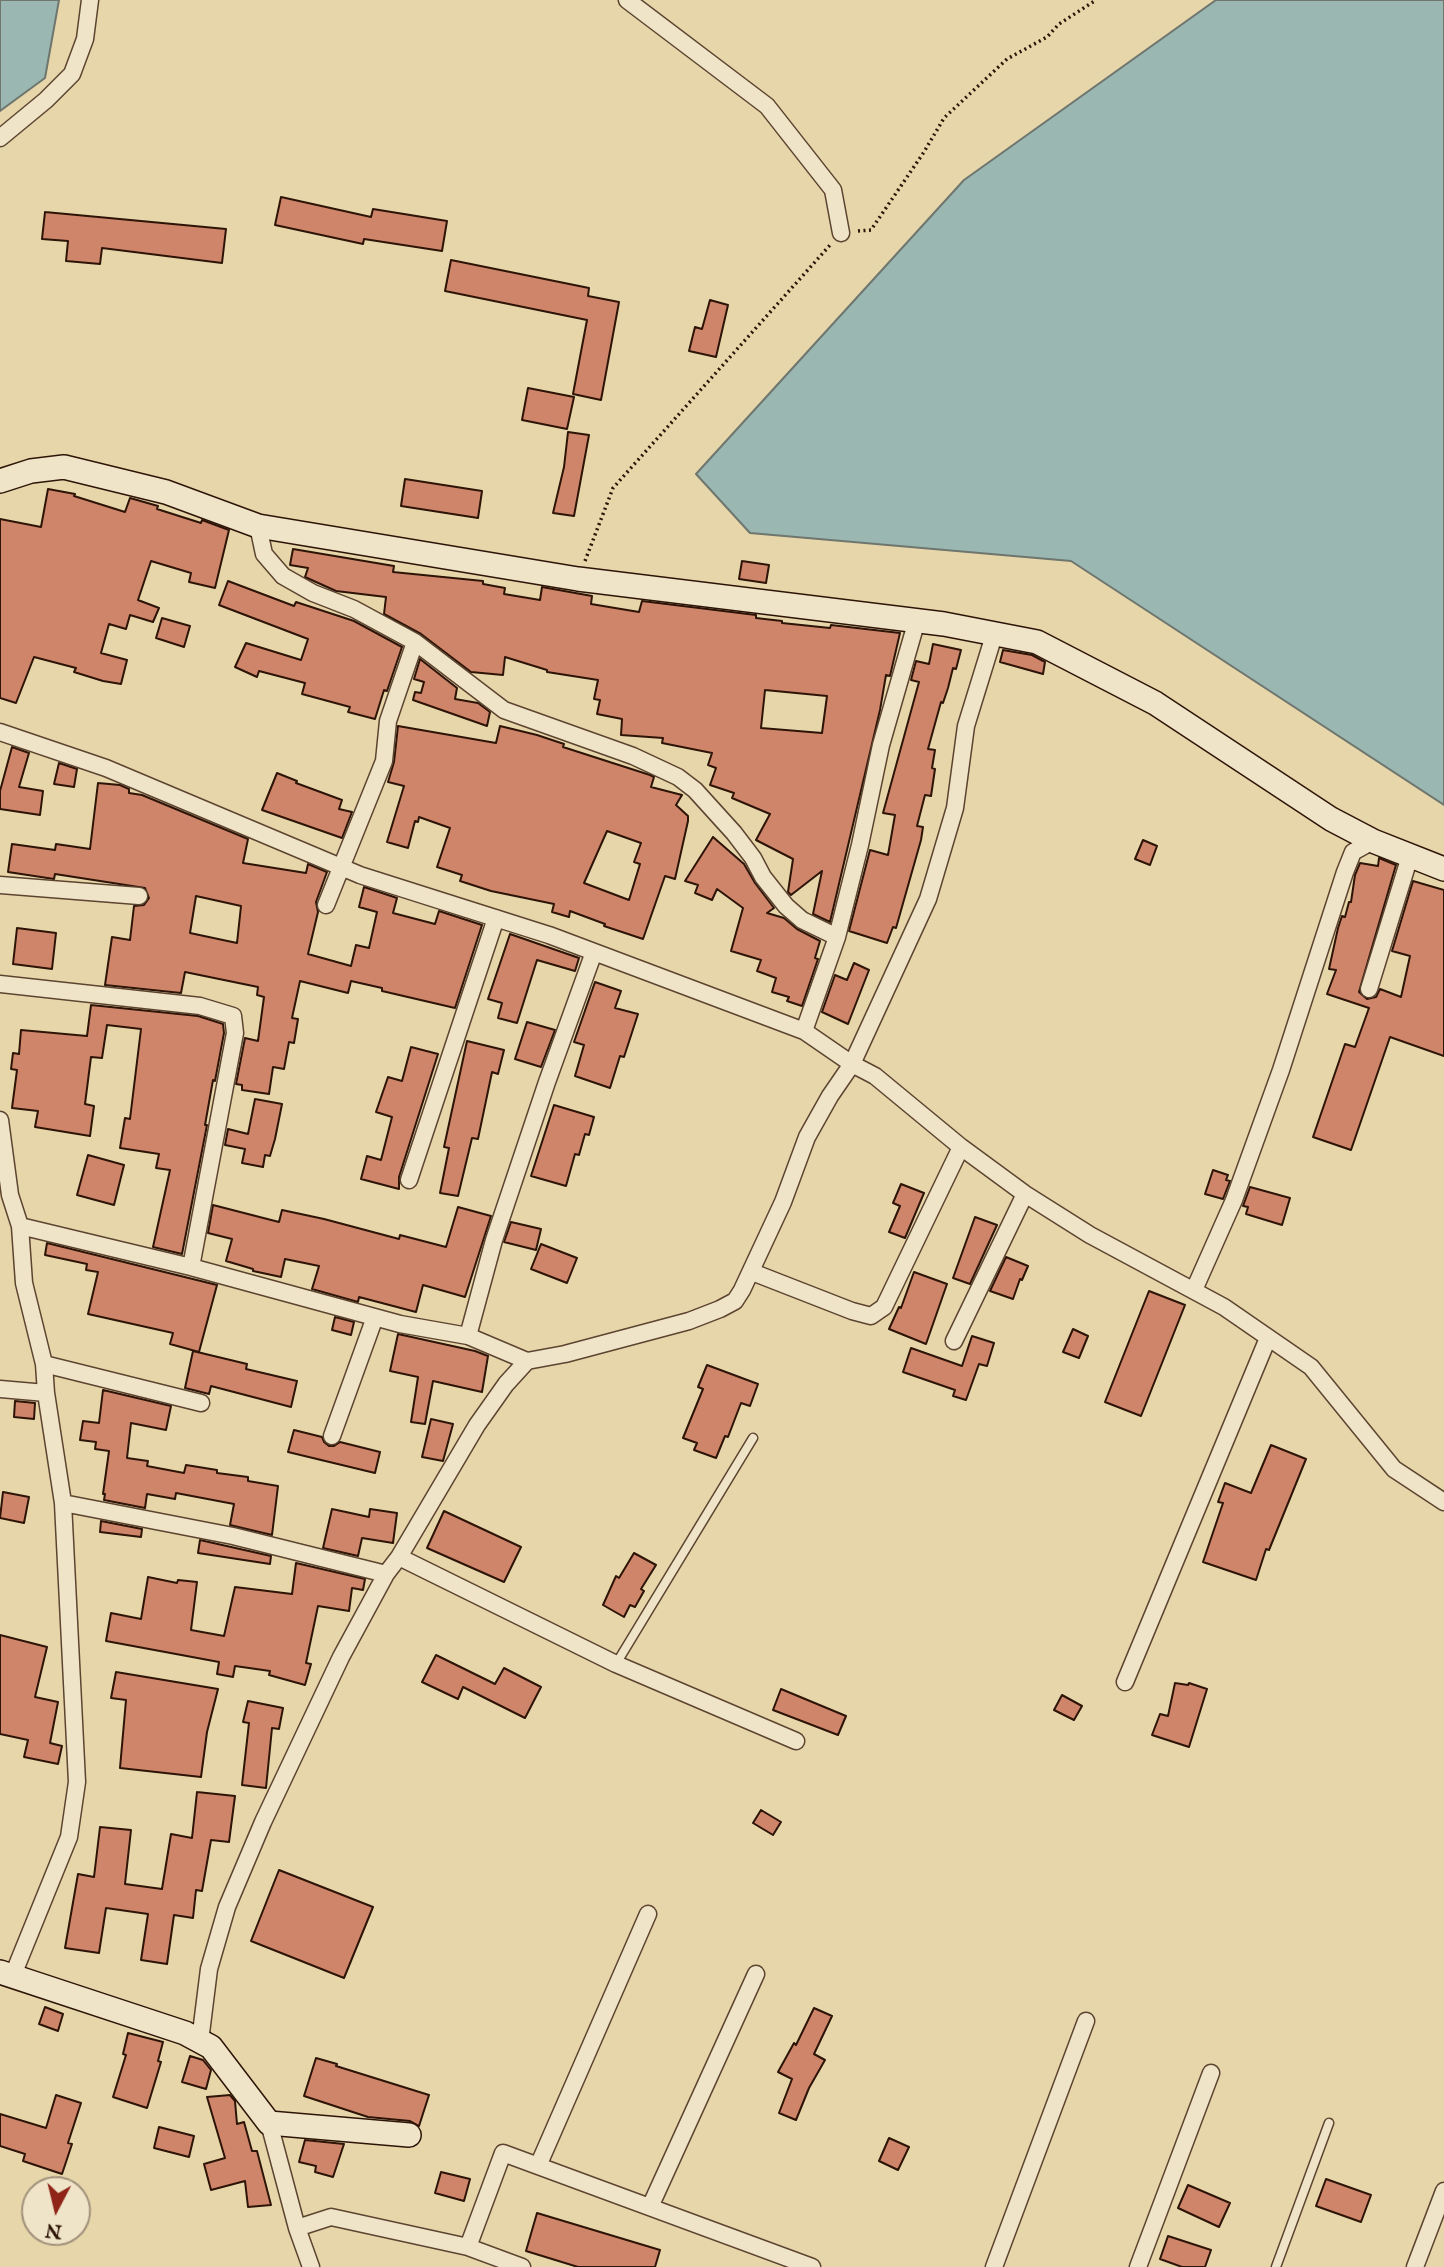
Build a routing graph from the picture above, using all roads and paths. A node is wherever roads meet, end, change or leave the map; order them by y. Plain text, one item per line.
1 (90, 0) edge
2 (627, 0) edge
3 (1096, 0) edge
4 (0, 138) edge
5 (841, 233) junction
6 (0, 481) edge
7 (258, 526) junction
8 (578, 579) junction
9 (917, 620) junction
10 (995, 632) junction
11 (415, 642) junction
12 (0, 732) edge
13 (1373, 841) junction
14 (1410, 856) junction
15 (342, 867) junction
16 (1444, 869) edge
17 (0, 885) edge
18 (139, 896) dead end
19 (326, 905) dead end
20 (496, 918) junction
21 (837, 937) junction
22 (594, 952) junction
23 (0, 984) edge
24 (1369, 989) dead end
25 (804, 1031) junction
26 (852, 1064) junction
27 (0, 1120) edge
28 (961, 1147) junction
29 (409, 1180) dead end
30 (1025, 1194) junction
31 (20, 1226) junction
32 (191, 1267) junction
33 (752, 1272) junction
34 (1194, 1290) junction
35 (375, 1317) junction
36 (468, 1336) junction
37 (1268, 1338) junction
38 (954, 1341) dead end
39 (527, 1361) junction
40 (44, 1364) junction
41 (0, 1390) edge
42 (46, 1393) junction
43 (201, 1403) dead end
44 (332, 1436) dead end
45 (753, 1438) dead end
46 (1444, 1502) edge
47 (63, 1503) junction
48 (399, 1557) junction
49 (386, 1574) junction
50 (615, 1664) junction
51 (1125, 1682) dead end
52 (796, 1741) dead end
53 (649, 1914) dead end
54 (6, 1973) edge
55 (756, 1974) dead end
56 (1086, 2021) dead end
57 (200, 2041) junction
58 (1211, 2074) dead end
59 (269, 2123) junction
60 (1329, 2123) dead end
61 (409, 2136) dead end
62 (538, 2166) junction
63 (1444, 2191) edge
64 (650, 2207) junction
65 (297, 2228) junction
66 (468, 2247) junction
67 (311, 2267) edge
68 (522, 2267) edge
69 (811, 2267) edge
70 (994, 2267) edge
71 (1138, 2267) edge
72 (1276, 2267) edge
73 (1415, 2267) edge

1 - 4 street
2 - 5 street
3 - 5 path
5 - 8 path
6 - 7 main road
7 - 8 main road
7 - 11 street
8 - 9 main road
9 - 10 main road
9 - 21 street
10 - 13 main road
10 - 26 street
11 - 15 street
11 - 21 street
12 - 15 street
13 - 14 main road
13 - 34 street
14 - 16 main road
14 - 24 street
15 - 19 street
15 - 20 street
17 - 18 street
20 - 22 street
20 - 29 street
21 - 25 street
22 - 25 street
22 - 36 street
23 - 32 street
25 - 26 street
26 - 28 street
26 - 33 street
27 - 31 street
28 - 30 street
28 - 33 street
30 - 34 street
30 - 38 street
31 - 32 street
31 - 40 street
32 - 35 street
33 - 39 street
34 - 37 street
35 - 36 street
35 - 44 street
36 - 39 street
37 - 46 street
37 - 51 street
39 - 48 street
40 - 42 street
40 - 43 street
41 - 42 street
42 - 47 street
45 - 50 lane
47 - 49 street
47 - 54 street
48 - 49 street
48 - 50 street
49 - 57 street
50 - 52 street
53 - 62 street
54 - 57 main road
55 - 64 street
56 - 70 street
57 - 59 main road
58 - 71 street
59 - 61 main road
59 - 65 street
60 - 72 lane
62 - 64 street
62 - 66 street
63 - 73 street
64 - 69 street
65 - 66 street
65 - 67 street
66 - 68 street

